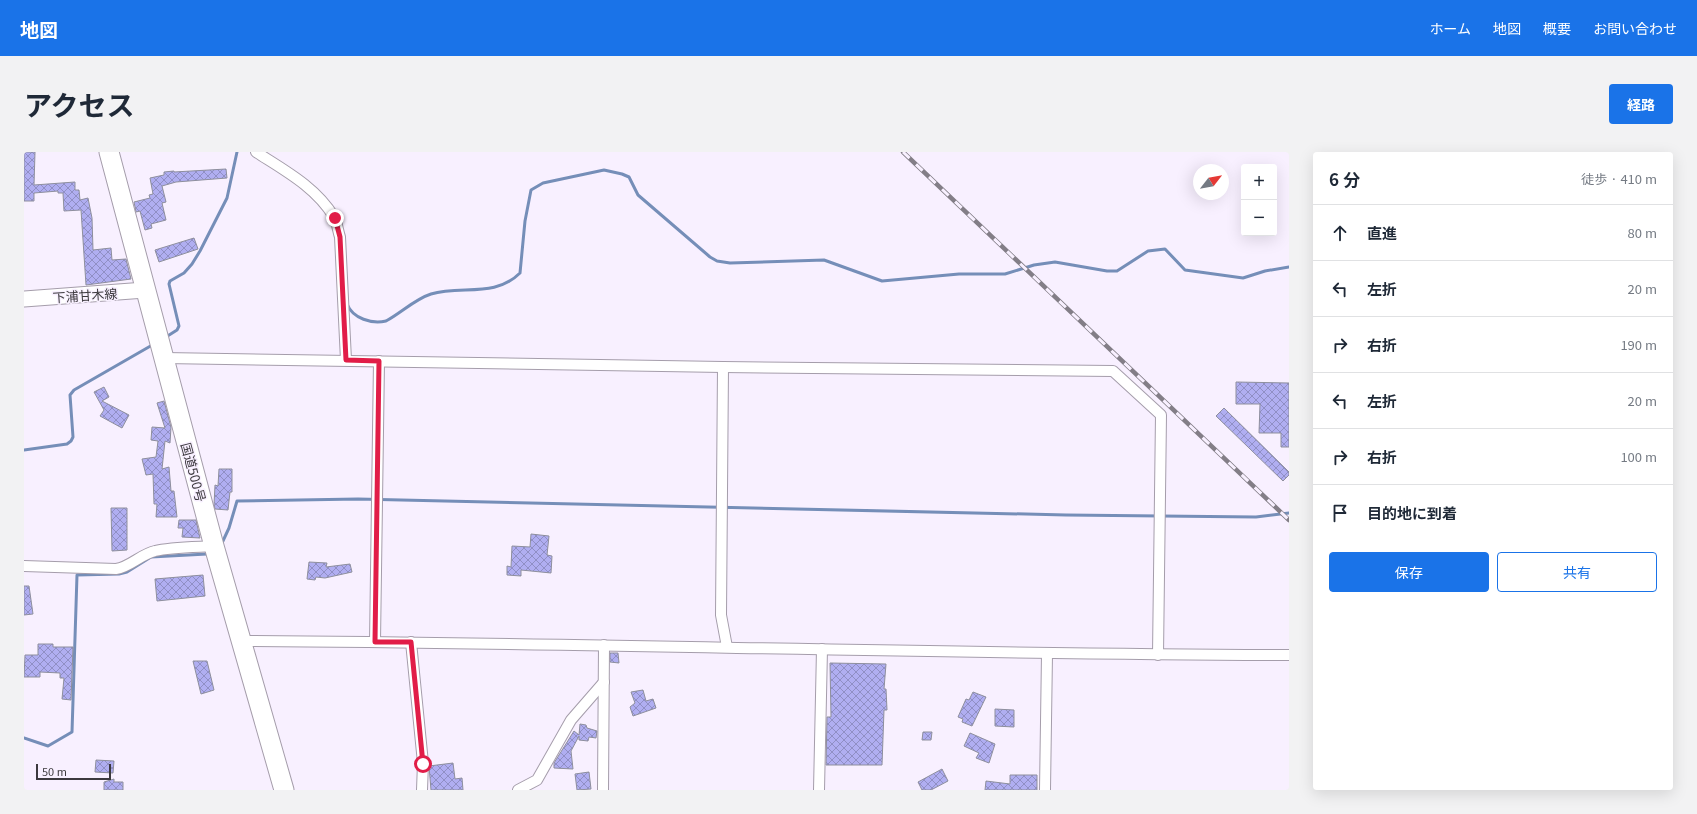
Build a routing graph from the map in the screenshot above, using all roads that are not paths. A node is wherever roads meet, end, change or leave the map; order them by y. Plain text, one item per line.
1 (109, 152) edge
2 (256, 152) edge
3 (145, 290) junction
4 (24, 299) edge
5 (164, 358) junction
6 (346, 360) junction
7 (379, 361) junction
8 (723, 367) junction
9 (214, 546) junction
10 (24, 566) edge
11 (240, 641) junction
12 (375, 642) junction
13 (411, 642) junction
14 (604, 645) junction
15 (727, 647) junction
16 (822, 649) junction
17 (1047, 654) junction
18 (1158, 655) junction
19 (1289, 655) edge
20 (604, 682) junction
21 (284, 790) edge
22 (422, 790) edge
23 (518, 790) edge
24 (603, 790) edge
25 (819, 790) edge
26 (1045, 790) edge

1 - 3 highway, 国道500号
2 - 6 street
3 - 4 main road, 下浦甘木線
3 - 5 highway, 国道500号
5 - 6 street
5 - 9 highway, 国道500号
6 - 7 street
7 - 8 street
7 - 12 street
8 - 15 street
8 - 18 street
9 - 10 street
9 - 11 highway, 国道500号
11 - 12 street
11 - 21 highway, 国道500号
12 - 13 street
13 - 14 street
13 - 22 street
14 - 15 street
14 - 20 street
15 - 16 street
16 - 17 street
16 - 25 street
17 - 18 street
17 - 26 street
18 - 19 street
20 - 23 street
20 - 24 street

